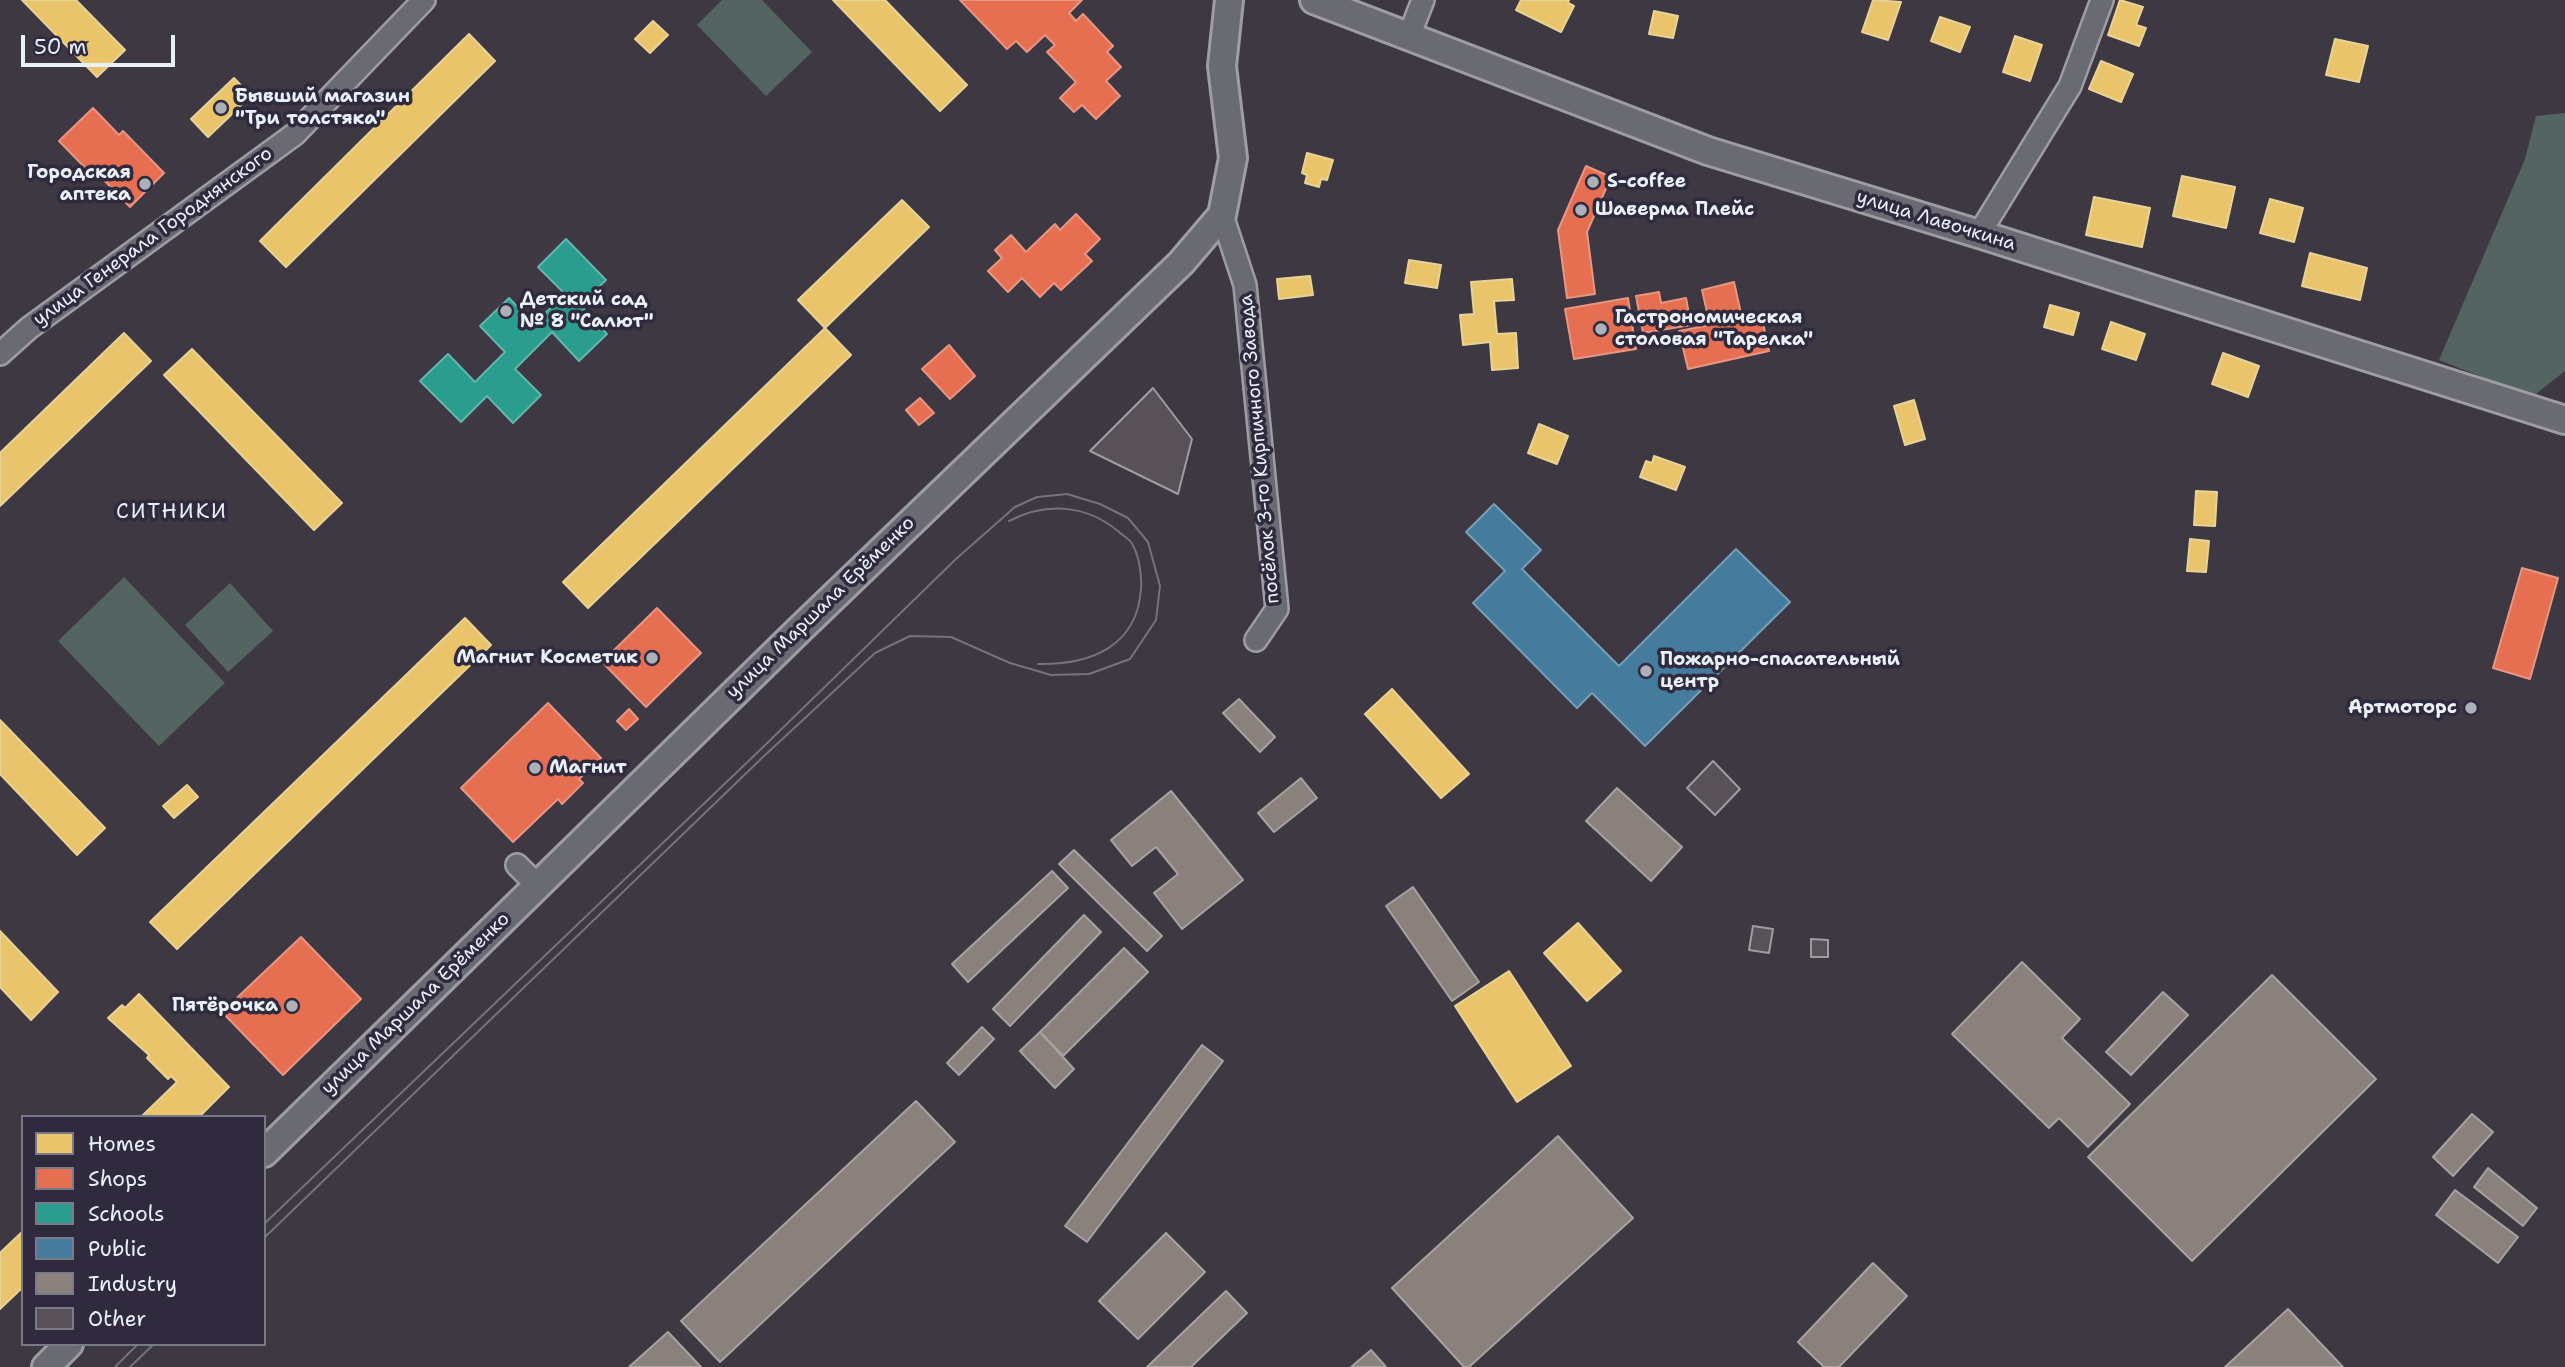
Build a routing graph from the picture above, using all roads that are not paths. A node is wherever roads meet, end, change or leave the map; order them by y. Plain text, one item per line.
1 (425, 0) edge
2 (1229, 0) edge
3 (1314, 0) edge
4 (1423, 0) edge
5 (2102, 0) edge
6 (1409, 36) junction
7 (1222, 215) junction
8 (1979, 234) junction
9 (0, 354) edge
10 (2565, 420) edge
11 (1256, 640) dead end
12 (517, 865) dead end
13 (537, 885) junction
14 (266, 1151) edge
15 (67, 1346) edge
16 (46, 1367) edge

1 - 9 street, улица Генерала Городнянского
2 - 7 main road, улица Маршала Ерёменко
3 - 6 main road, улица Лавочкина
4 - 6 street
5 - 8 street
6 - 8 main road, улица Лавочкина
7 - 11 street, посёлок 3-го Кирпичного Завода
7 - 13 main road, улица Маршала Ерёменко
8 - 10 main road, улица Лавочкина
12 - 13 street
13 - 14 main road, улица Маршала Ерёменко
15 - 16 main road

